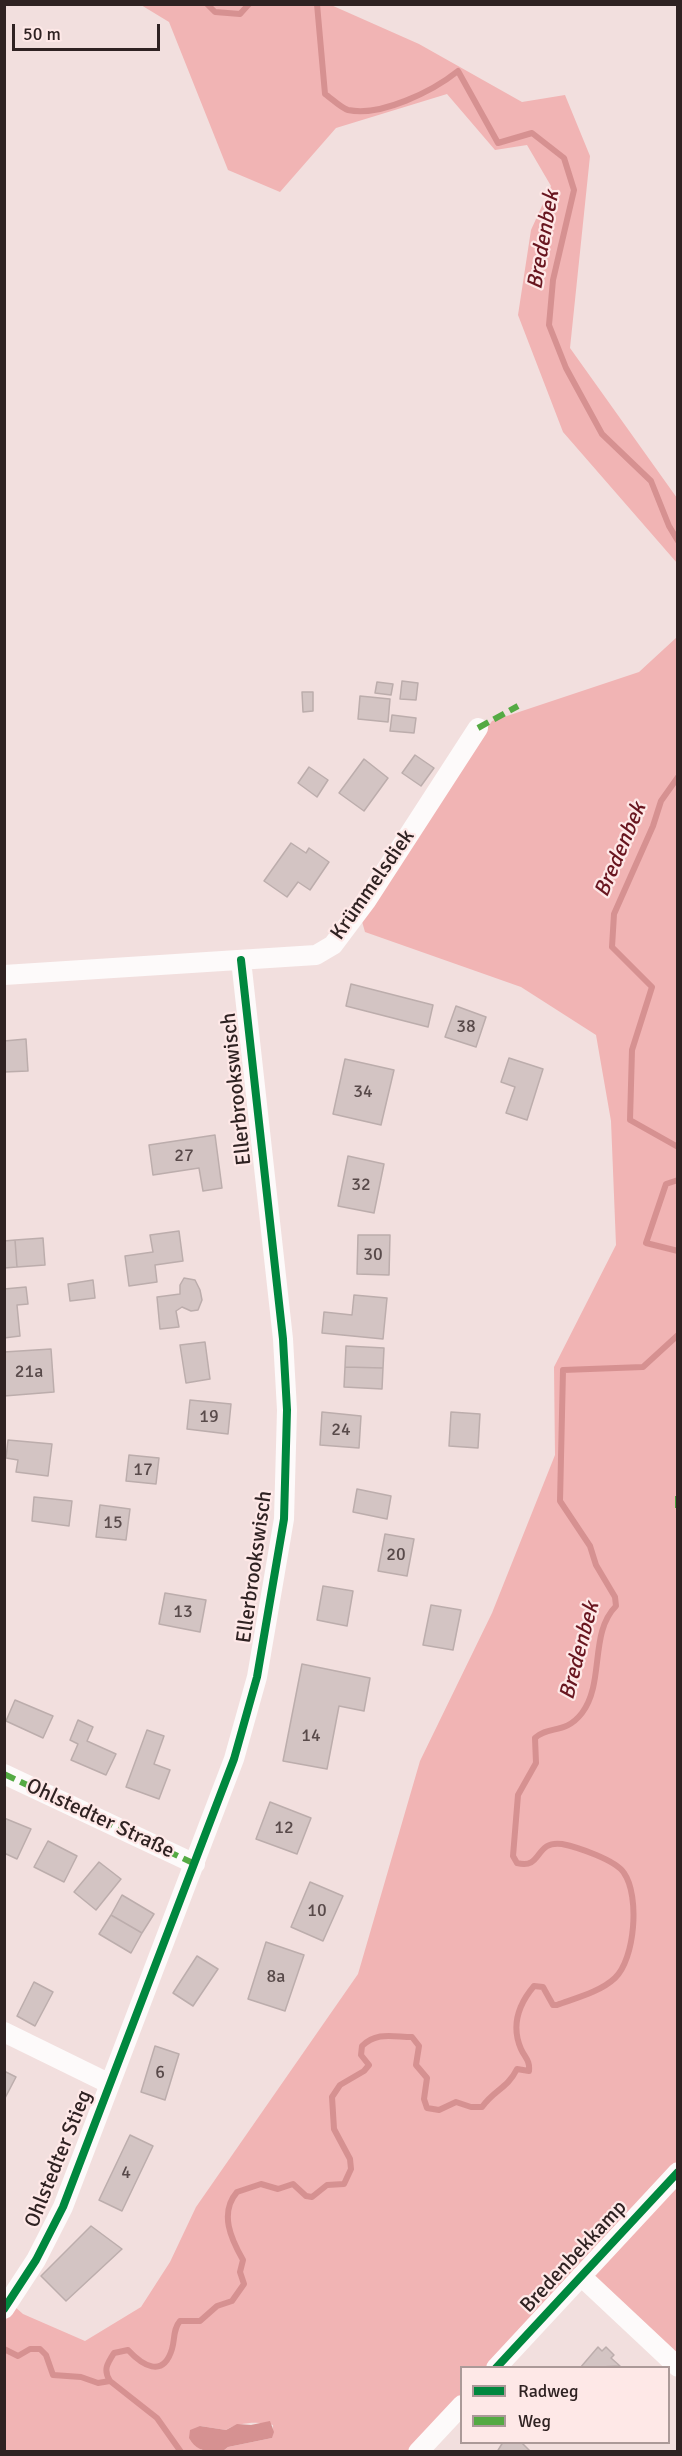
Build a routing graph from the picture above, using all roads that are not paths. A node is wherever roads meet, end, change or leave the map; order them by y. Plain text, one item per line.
1 (478, 728) dead end
2 (241, 960) junction
3 (4, 975) edge
4 (4, 1774) edge
5 (195, 1864) junction
6 (4, 2032) edge
7 (108, 2083) junction
8 (678, 2172) edge
9 (581, 2276) junction
10 (4, 2309) edge
11 (497, 2366) edge
12 (678, 2367) edge
13 (460, 2407) edge
14 (418, 2451) edge

1 - 2 street, Krümmelsdiek
2 - 3 street, Krümmelsdiek
2 - 5 street, Ellerbrookswisch
4 - 5 street, Ohlstedter Straße
5 - 7 street, Ellerbrookswisch
6 - 7 street, Ohlstedter Stieg
7 - 10 street, Ohlstedter Stieg
8 - 9 street, Bredenbekkamp
9 - 11 street, Bredenbekkamp
9 - 12 street
13 - 14 street

